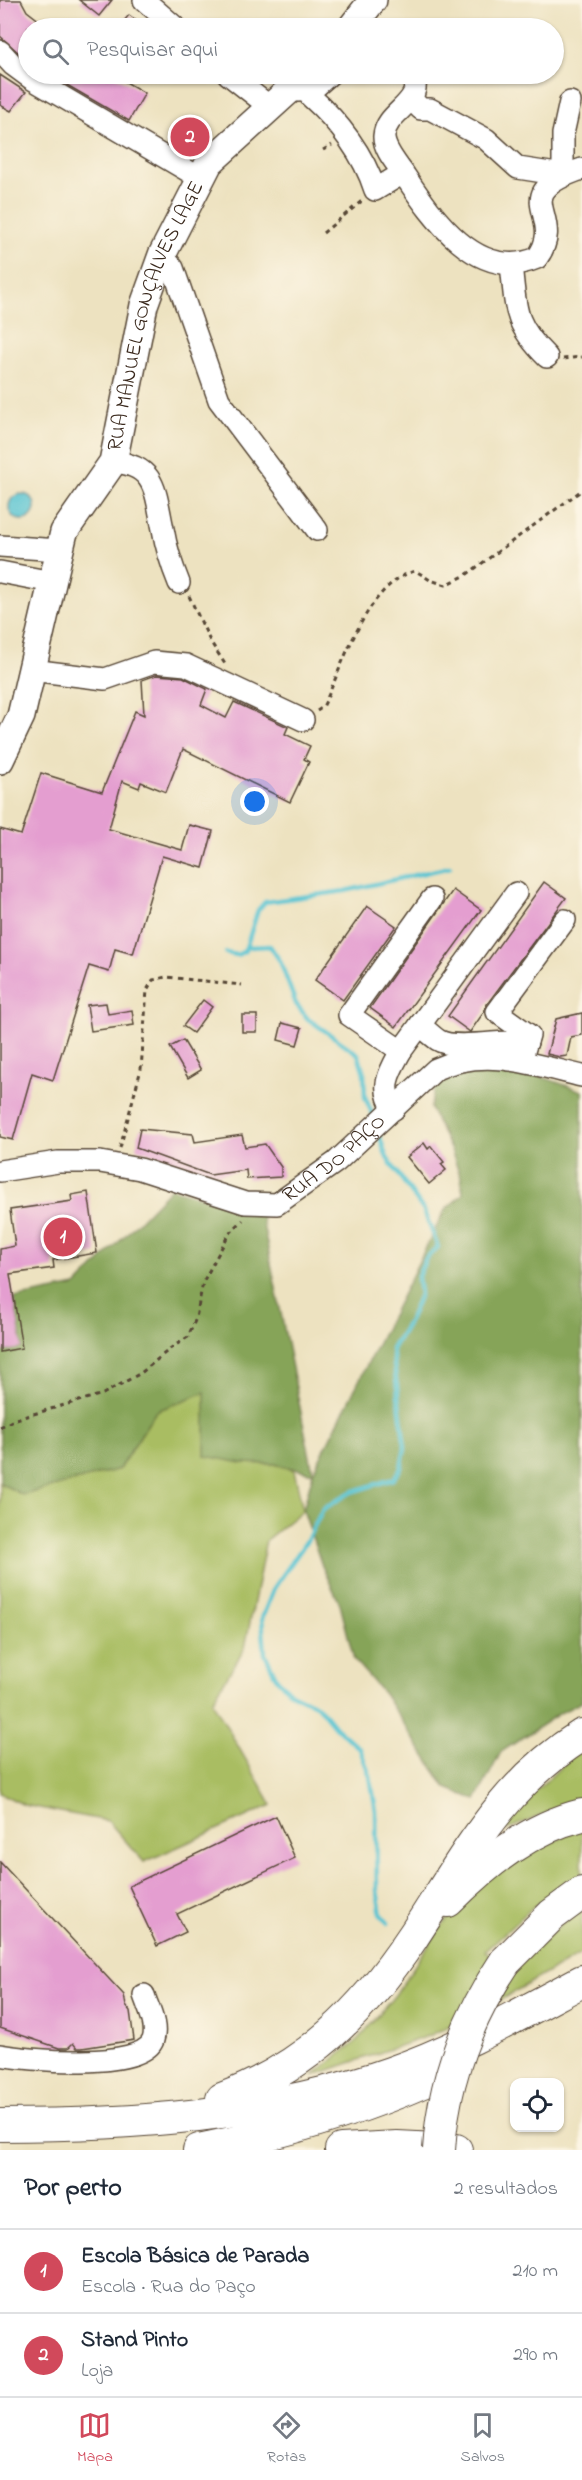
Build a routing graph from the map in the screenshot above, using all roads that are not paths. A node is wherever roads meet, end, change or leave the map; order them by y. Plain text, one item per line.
1 (144, 0) edge
2 (165, 18) edge
3 (0, 51) edge
4 (18, 69) edge
5 (40, 84) edge
6 (269, 84) edge
7 (416, 84) edge
8 (294, 90) edge
9 (412, 100) junction
10 (570, 102) dead end
11 (573, 172) edge
12 (403, 173) junction
13 (200, 178) junction
14 (162, 255) junction
15 (511, 264) junction
16 (547, 357) dead end
17 (113, 462) junction
18 (317, 530) dead end
19 (0, 546) edge
20 (59, 550) junction
21 (0, 573) edge
22 (52, 582) junction
23 (179, 583) road end
24 (31, 670) junction
25 (303, 720) road end
26 (0, 760) edge
27 (516, 893) dead end
28 (432, 899) dead end
29 (565, 920) dead end
30 (420, 1024) junction
31 (401, 1051) junction
32 (524, 1052) junction
33 (582, 1076) edge
34 (388, 1114) junction
35 (0, 1171) edge
36 (582, 1735) edge
37 (582, 1815) edge
38 (582, 1893) edge
39 (413, 1936) junction
40 (582, 1980) edge
41 (144, 1995) dead end
42 (582, 2005) edge
43 (0, 2055) edge
44 (148, 2118) junction
45 (0, 2125) edge
46 (199, 2150) edge
47 (341, 2150) edge
48 (439, 2150) edge
49 (456, 2150) edge

1 - 2 street
3 - 4 street
5 - 13 street
6 - 8 street
7 - 9 street
8 - 12 street
8 - 13 main road, RUA MANUEL GONÇALVES LAGE
9 - 11 street
9 - 12 street
10 - 11 street
11 - 15 street
12 - 15 street
13 - 14 main road, RUA MANUEL GONÇALVES LAGE
14 - 17 main road, RUA MANUEL GONÇALVES LAGE
14 - 18 street
15 - 16 street
17 - 20 main road, RUA MANUEL GONÇALVES LAGE
17 - 23 street
19 - 20 street
20 - 22 main road, RUA MANUEL GONÇALVES LAGE
21 - 22 street
22 - 24 main road, RUA MANUEL GONÇALVES LAGE
24 - 25 street
24 - 26 main road, RUA MANUEL GONÇALVES LAGE
27 - 30 street
28 - 31 street
29 - 32 street
30 - 31 street
30 - 32 street
31 - 34 street
32 - 33 street, RUA DO PAÇO
32 - 34 street, RUA DO PAÇO
34 - 35 street, RUA DO PAÇO
36 - 39 highway
37 - 39 highway
38 - 48 highway, bridge
39 - 44 highway
40 - 44 highway
41 - 43 street
42 - 46 highway
44 - 45 highway
47 - 49 highway

